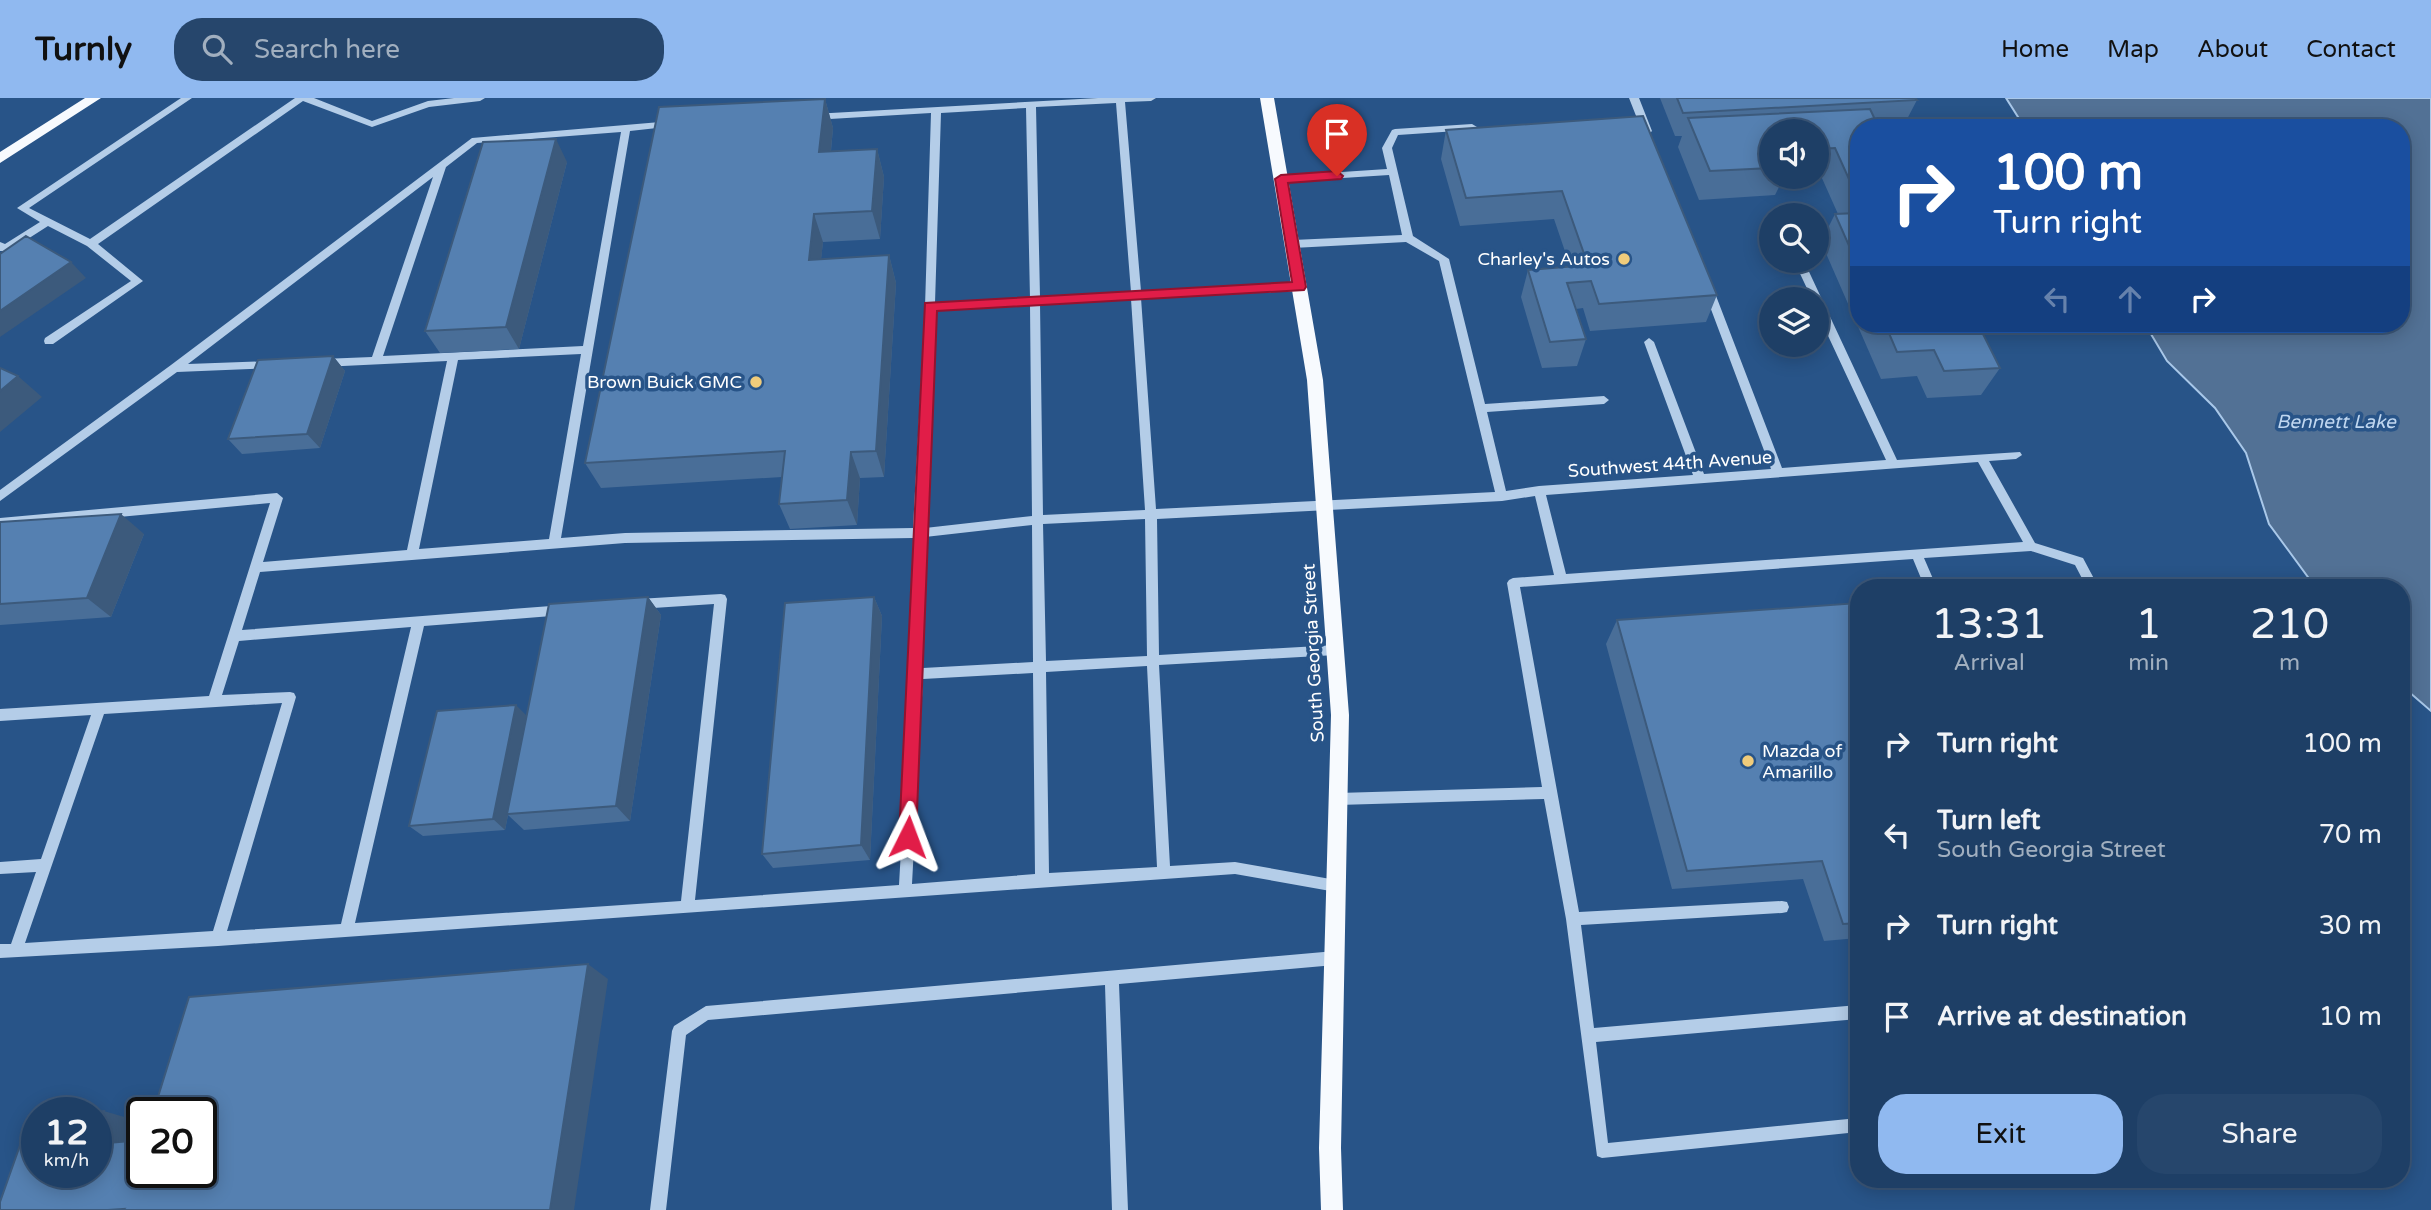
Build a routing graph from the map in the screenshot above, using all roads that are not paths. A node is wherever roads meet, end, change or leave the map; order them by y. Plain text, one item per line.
1 (94, 98) edge
2 (187, 98) edge
3 (303, 98) edge
4 (480, 98) edge
5 (1151, 98) edge
6 (1267, 98) edge
7 (1634, 98) edge
8 (1120, 100) junction
9 (1000, 102) edge
10 (1031, 105) junction
11 (936, 110) junction
12 (802, 117) edge
13 (680, 123) edge
14 (1472, 127) edge
15 (626, 128) junction
16 (1649, 137) edge
17 (0, 158) edge
18 (441, 167) junction
19 (1392, 172) junction
20 (1281, 179) junction
21 (48, 221) junction
22 (1408, 238) junction
23 (90, 244) junction
24 (1293, 244) junction
25 (0, 246) edge
26 (1805, 273) edge
27 (1704, 279) edge
28 (1299, 287) junction
29 (1136, 296) junction
30 (1035, 300) junction
31 (930, 307) junction
32 (49, 341) dead end
33 (1650, 342) dead end
34 (586, 350) junction
35 (453, 357) junction
36 (376, 361) junction
37 (309, 364) edge
38 (282, 365) edge
39 (175, 368) junction
40 (1604, 400) dead end
41 (1480, 408) junction
42 (2017, 455) dead end
43 (1981, 458) junction
44 (1894, 465) junction
45 (1779, 474) junction
46 (1701, 480) junction
47 (1539, 491) junction
48 (0, 496) edge
49 (1502, 496) junction
50 (1325, 504) junction
51 (1151, 514) junction
52 (1039, 520) junction
53 (0, 523) edge
54 (919, 533) junction
55 (554, 543) junction
56 (2031, 547) junction
57 (412, 554) junction
58 (1917, 555) junction
59 (256, 567) junction
60 (1561, 579) junction
61 (1927, 579) edge
62 (2088, 579) edge
63 (625, 605) edge
64 (584, 608) edge
65 (419, 620) junction
66 (234, 636) junction
67 (1336, 650) junction
68 (1153, 661) junction
69 (1040, 667) junction
70 (917, 674) junction
71 (214, 701) junction
72 (99, 709) junction
73 (0, 715) edge
74 (1549, 793) junction
75 (1338, 799) junction
76 (46, 865) junction
77 (0, 868) edge
78 (1164, 872) junction
79 (1042, 880) junction
80 (1336, 886) junction
81 (905, 891) junction
82 (687, 906) junction
83 (1782, 907) dead end
84 (1573, 919) junction
85 (346, 930) junction
86 (218, 939) junction
87 (16, 950) junction
88 (0, 951) edge
89 (1335, 958) junction
90 (1112, 978) junction
91 (1850, 1013) edge
92 (1588, 1036) junction
93 (1850, 1126) edge
94 (658, 1210) edge
95 (1120, 1210) edge
96 (1332, 1210) edge

1 - 17 main road
2 - 21 lane
3 - 4 street
3 - 23 lane
5 - 8 street
6 - 20 main road, South Georgia Street
7 - 16 street
8 - 10 street
8 - 29 street
9 - 10 street
9 - 11 street
10 - 30 street
11 - 12 street
11 - 31 street
13 - 15 street
14 - 19 street
15 - 18 street
15 - 34 street
18 - 36 street
18 - 39 street
19 - 20 street
19 - 22 street
20 - 24 main road, South Georgia Street
21 - 23 lane
21 - 25 street
22 - 24 street
22 - 41 street
23 - 32 street
24 - 28 main road, South Georgia Street
26 - 44 street
27 - 45 street
28 - 29 street
28 - 50 main road, South Georgia Street
29 - 30 street
29 - 51 street
30 - 31 street
30 - 52 street
31 - 54 street
33 - 46 street
34 - 35 street
34 - 55 street
35 - 36 street
35 - 57 street
36 - 37 street
38 - 39 street
39 - 48 street
40 - 41 street
41 - 49 street
42 - 43 street, Southwest 44th Avenue
43 - 44 street, Southwest 44th Avenue
43 - 56 street
44 - 45 street, Southwest 44th Avenue
45 - 46 street, Southwest 44th Avenue
46 - 47 street, Southwest 44th Avenue
47 - 49 street, Southwest 44th Avenue
47 - 60 street
49 - 50 street, Southwest 44th Avenue
50 - 51 street, Southwest 44th Avenue
50 - 67 main road, South Georgia Street
51 - 52 street, Southwest 44th Avenue
51 - 68 street
52 - 54 street, Southwest 44th Avenue
52 - 69 street
53 - 59 street
54 - 55 street, Southwest 44th Avenue
54 - 70 street
55 - 57 street, Southwest 44th Avenue
56 - 58 street
56 - 62 street
57 - 59 street, Southwest 44th Avenue
58 - 60 street
58 - 61 street
59 - 66 street
60 - 74 street
63 - 82 street
64 - 65 street
65 - 66 street
65 - 85 street
66 - 71 street
67 - 68 street
67 - 75 main road, South Georgia Street
68 - 69 street
68 - 78 street
69 - 70 street
69 - 79 street
70 - 81 street
71 - 72 street
71 - 86 street
72 - 73 street
72 - 76 street
74 - 75 street
74 - 84 lane
75 - 80 main road, South Georgia Street
76 - 77 street
76 - 87 street
78 - 79 street
78 - 80 street
79 - 81 street
80 - 89 main road, South Georgia Street
81 - 82 street
82 - 85 street
83 - 84 street
84 - 92 lane
85 - 86 street
86 - 87 street
87 - 88 street
89 - 90 lane
89 - 96 main road, South Georgia Street
90 - 94 lane
90 - 95 lane
91 - 92 street
92 - 93 lane

